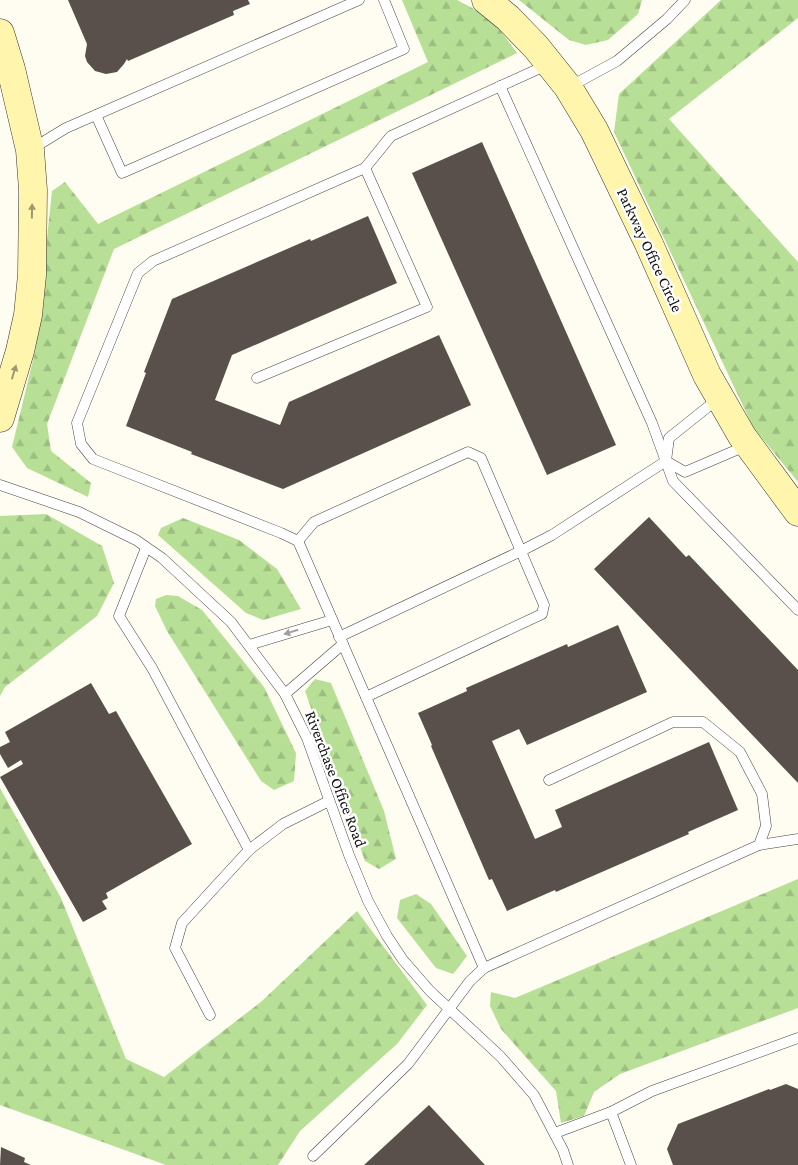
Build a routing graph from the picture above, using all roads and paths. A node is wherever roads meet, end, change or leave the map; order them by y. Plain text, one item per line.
1 (359, 0) edge
2 (384, 0) edge
3 (486, 0) edge
4 (686, 0) edge
5 (0, 33) edge
6 (550, 64) junction
7 (500, 86) junction
8 (568, 87) junction
9 (96, 115) junction
10 (30, 150) junction
11 (366, 168) junction
12 (257, 378) dead end
13 (720, 397) junction
14 (0, 418) edge
15 (748, 445) junction
16 (666, 461) junction
17 (0, 485) edge
18 (798, 512) edge
19 (298, 541) junction
20 (146, 548) junction
21 (521, 551) junction
22 (798, 610) edge
23 (332, 620) junction
24 (341, 640) junction
25 (249, 645) junction
26 (285, 694) junction
27 (366, 697) junction
28 (549, 780) dead end
29 (330, 801) junction
30 (798, 839) edge
31 (759, 845) junction
32 (249, 850) junction
33 (484, 968) junction
34 (450, 1010) junction
35 (210, 1015) dead end
36 (798, 1038) edge
37 (611, 1112) junction
38 (555, 1133) junction
39 (312, 1156) dead end
40 (568, 1165) edge
41 (631, 1165) edge

1 - 9 lane
2 - 9 lane
3 - 6 street, Parkway Office Circle
4 - 8 lane
5 - 10 street
6 - 7 lane
6 - 8 street, Parkway Office Circle
7 - 11 lane
7 - 16 lane
8 - 13 street, Parkway Office Circle
9 - 10 lane
14 -> 10 street
11 - 12 lane
11 - 19 lane
13 - 15 street, Parkway Office Circle
13 - 16 lane
15 - 16 lane
15 - 18 street, Parkway Office Circle
16 - 21 lane
16 - 22 lane
17 - 20 lane, Riverchase Office Road
19 - 21 lane
19 - 23 lane
20 - 25 lane, Riverchase Office Road
20 - 32 lane
21 - 24 lane
21 - 27 lane
23 - 24 lane
23 -> 25 lane
24 - 26 lane
24 - 27 lane
25 - 26 lane, Riverchase Office Road
26 - 29 lane, Riverchase Office Road
27 - 33 lane
28 - 31 lane
29 - 32 lane
29 - 34 lane, Riverchase Office Road
30 - 31 lane
31 - 33 lane
32 - 35 lane
33 - 34 lane
34 - 38 lane, Riverchase Office Road
34 - 39 lane
36 - 37 lane
37 - 38 lane
37 - 41 lane
38 - 40 lane, Riverchase Office Road

